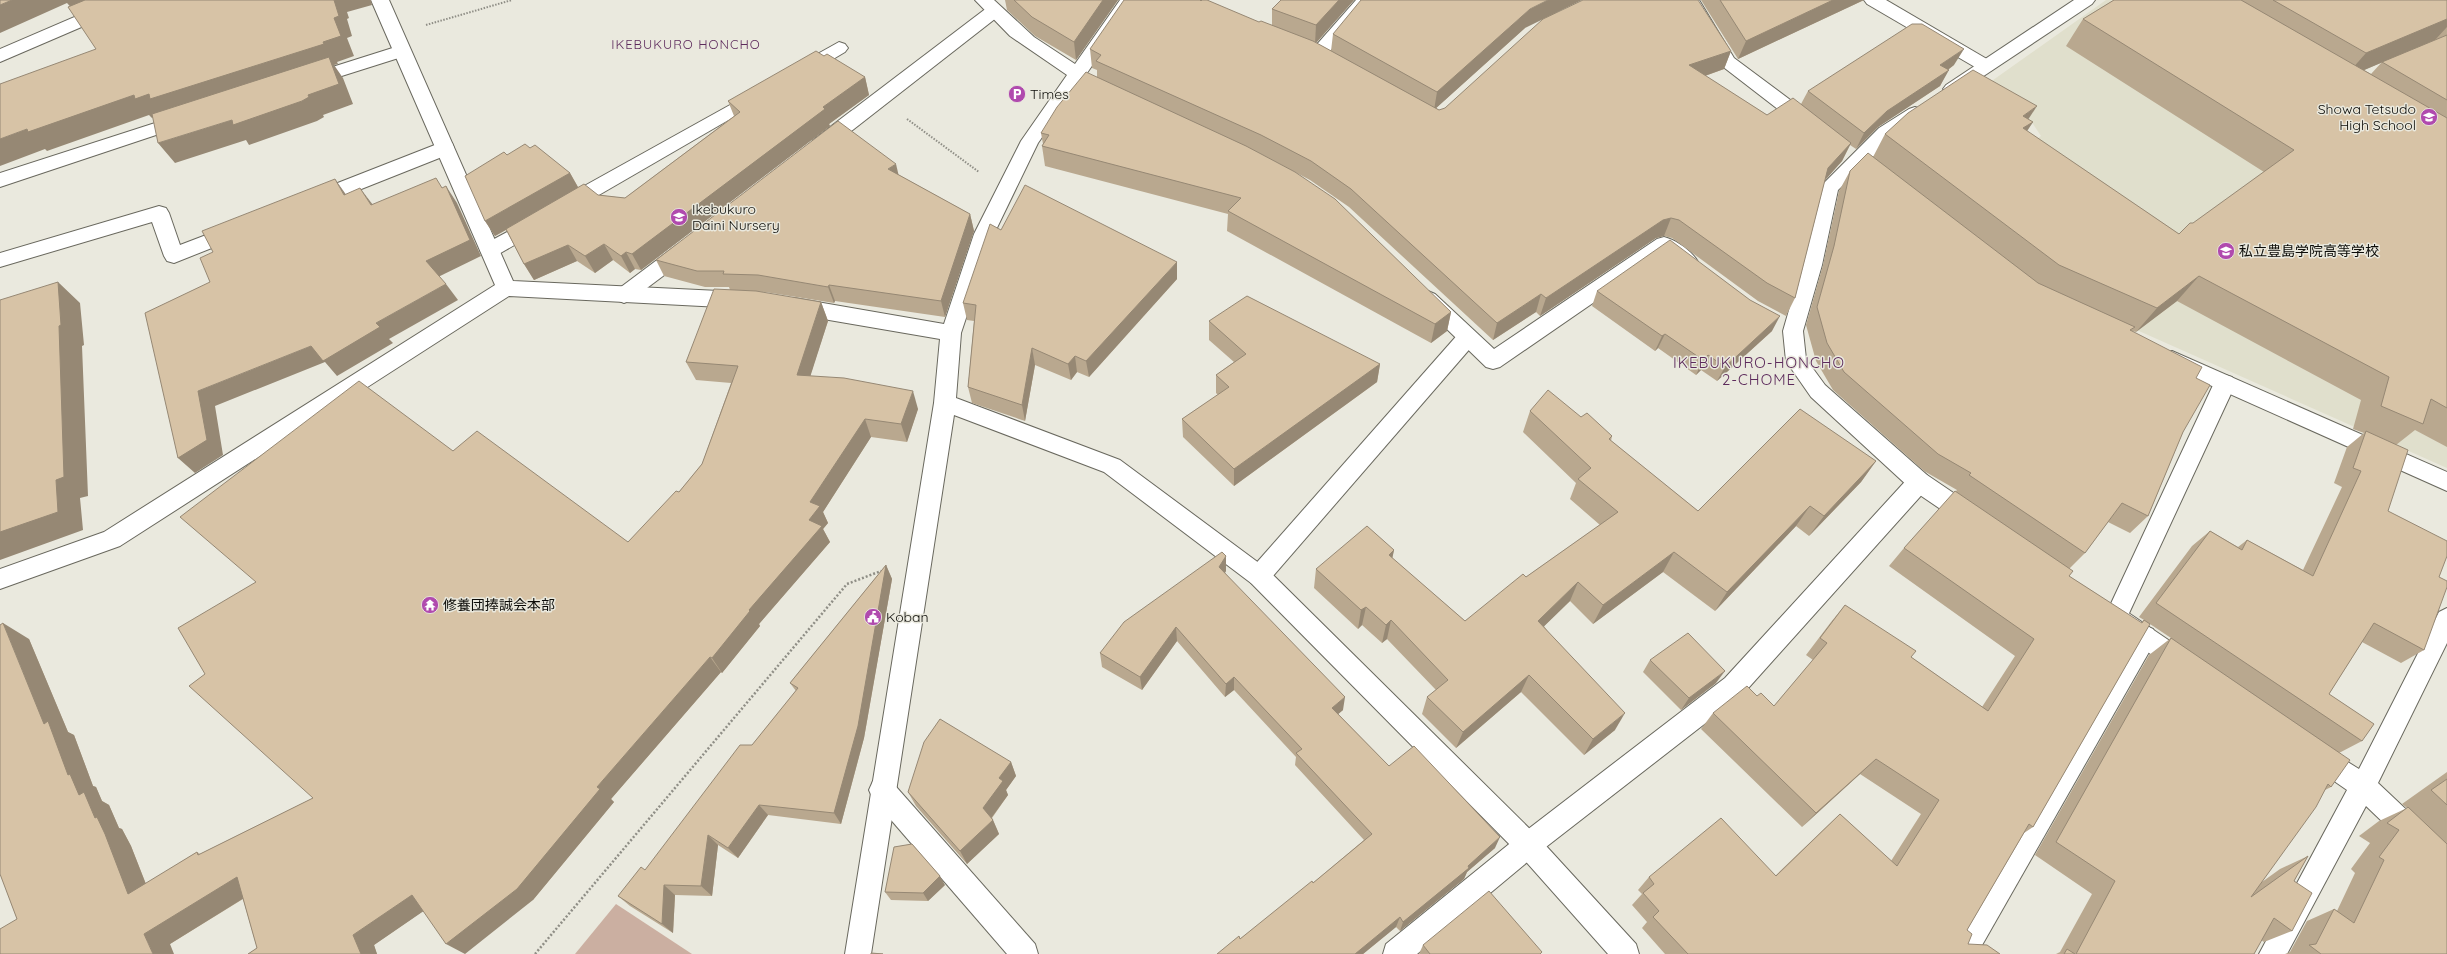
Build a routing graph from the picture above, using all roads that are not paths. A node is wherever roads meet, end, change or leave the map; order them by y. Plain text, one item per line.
1 (129, 0) edge
2 (380, 0) edge
3 (1129, 0) edge
4 (1365, 0) edge
5 (1690, 0) edge
6 (1873, 0) edge
7 (2086, 0) edge
8 (989, 6) edge
9 (398, 43) junction
10 (839, 48) dead end
11 (1318, 54) edge
12 (0, 56) edge
13 (1986, 66) junction
14 (1080, 79) junction
15 (290, 86) edge
16 (200, 114) edge
17 (1820, 132) edge
18 (445, 148) junction
19 (806, 155) edge
20 (0, 180) edge
21 (298, 206) edge
22 (254, 224) edge
23 (700, 237) edge
24 (490, 250) junction
25 (0, 260) edge
26 (1701, 271) edge
27 (506, 288) junction
28 (1417, 289) edge
29 (624, 295) junction
30 (1774, 321) edge
31 (1793, 331) junction
32 (951, 332) junction
33 (1467, 338) junction
34 (2153, 351) edge
35 (2225, 383) junction
36 (945, 403) junction
37 (1919, 482) junction
38 (2447, 482) edge
39 (1992, 532) edge
40 (1259, 576) junction
41 (0, 579) edge
42 (2097, 604) edge
43 (2116, 617) junction
44 (2447, 620) edge
45 (2145, 637) junction
46 (2203, 677) edge
47 (2300, 743) edge
48 (2363, 786) junction
49 (882, 790) junction
50 (1528, 845) junction
51 (2447, 866) edge
52 (858, 954) edge
53 (1026, 954) edge
54 (1396, 954) edge
55 (1626, 954) edge
56 (1962, 954) edge
57 (2272, 954) edge

1 - 12 street
2 - 9 street
3 - 14 street
4 - 11 street
5 - 17 street
6 - 13 street
7 - 13 street
8 - 14 street
8 - 19 street
9 - 15 street
9 - 18 street
10 - 24 street
13 - 31 street
14 - 32 street
16 - 20 street
18 - 21 street
18 - 24 street
22 - 25 street
23 - 29 street
24 - 27 street
26 - 33 street
27 - 29 street
27 - 41 street
28 - 33 street
29 - 32 street
30 - 31 street
31 - 37 street
32 - 36 street
33 - 40 street
34 - 35 street
35 - 38 street
35 - 43 street
36 - 40 street
36 - 49 street
37 - 39 street
37 - 50 street
40 - 50 street
42 - 43 street
43 - 45 street
44 - 48 street
45 - 46 street
45 - 56 street
47 - 48 street
48 - 51 street
48 - 57 street
49 - 52 street
49 - 53 street
50 - 54 street
50 - 55 street

